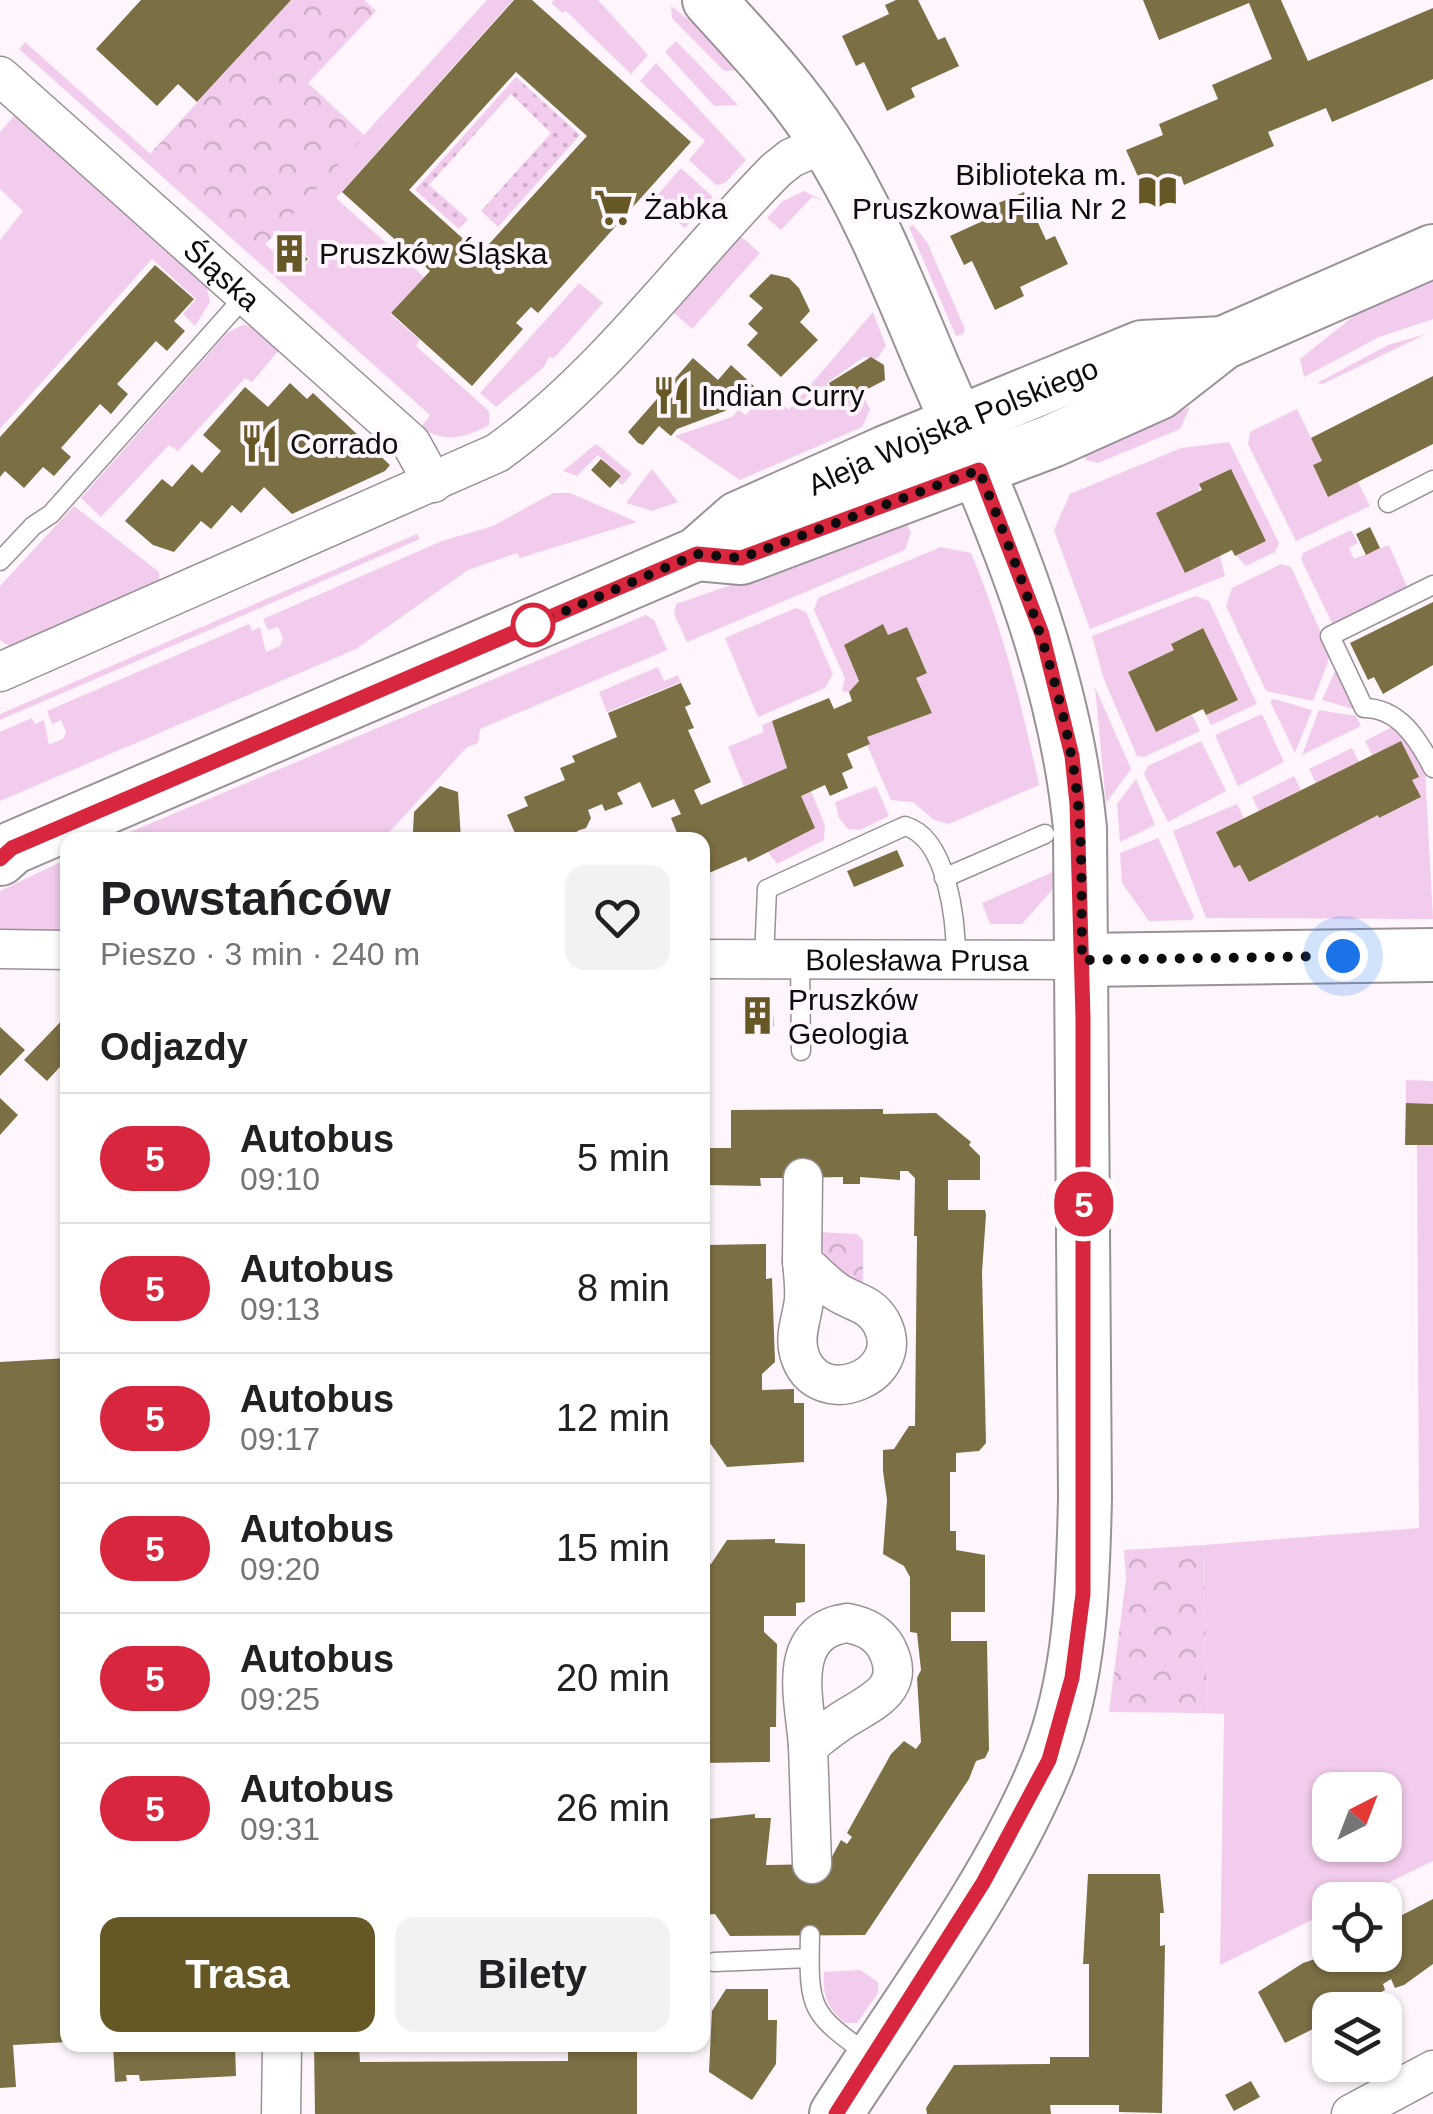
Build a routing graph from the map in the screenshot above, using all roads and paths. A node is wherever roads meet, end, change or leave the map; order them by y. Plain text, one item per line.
1 (709, 0) edge
2 (0, 76) edge
3 (826, 143) junction
4 (1433, 251) edge
5 (246, 296) junction
6 (1224, 344) junction
7 (959, 423) junction
8 (979, 470) junction
9 (1433, 480) edge
10 (433, 482) junction
11 (1388, 503) dead end
12 (697, 554) junction
13 (0, 561) edge
14 (1433, 584) edge
15 (0, 672) edge
16 (1433, 768) edge
17 (1045, 834) dead end
18 (4, 852) edge
19 (944, 878) junction
20 (0, 949) edge
21 (60, 950) edge
22 (1433, 955) edge
23 (782, 958) junction
24 (710, 959) edge
25 (956, 959) junction
26 (1082, 960) junction
27 (801, 1052) dead end
28 (803, 1178) dead end
29 (802, 1261) dead end
30 (808, 1746) dead end
31 (812, 1864) dead end
32 (810, 1936) dead end
33 (809, 1958) junction
34 (714, 1962) dead end
35 (282, 2052) edge
36 (872, 2058) junction
37 (1433, 2070) edge
38 (282, 2114) edge
39 (836, 2114) edge
40 (1351, 2114) edge

1 - 3 street
2 - 5 street, Śląska
3 - 7 street
3 - 10 street
4 - 6 street, Aleja Wojska Polskiego
5 - 10 street, Śląska
5 - 13 lane
6 - 7 street, Aleja Wojska Polskiego
6 - 8 street, Aleja Wojska Polskiego
7 - 8 street
7 - 12 street, Aleja Wojska Polskiego
8 - 12 street, Aleja Wojska Polskiego
8 - 26 street
9 - 11 lane
10 - 15 street
12 - 18 street, Aleja Wojska Polskiego
14 - 16 lane
17 - 19 lane
19 - 23 lane
19 - 25 lane
20 - 21 street
22 - 26 street, Bolesława Prusa
23 - 24 street, Bolesława Prusa
23 - 25 street, Bolesława Prusa
23 - 27 lane
25 - 26 street, Bolesława Prusa
26 - 36 street
28 - 29 street
30 - 31 street
32 - 33 lane
33 - 34 lane
33 - 36 lane
35 - 38 street
36 - 39 street
37 - 40 street

